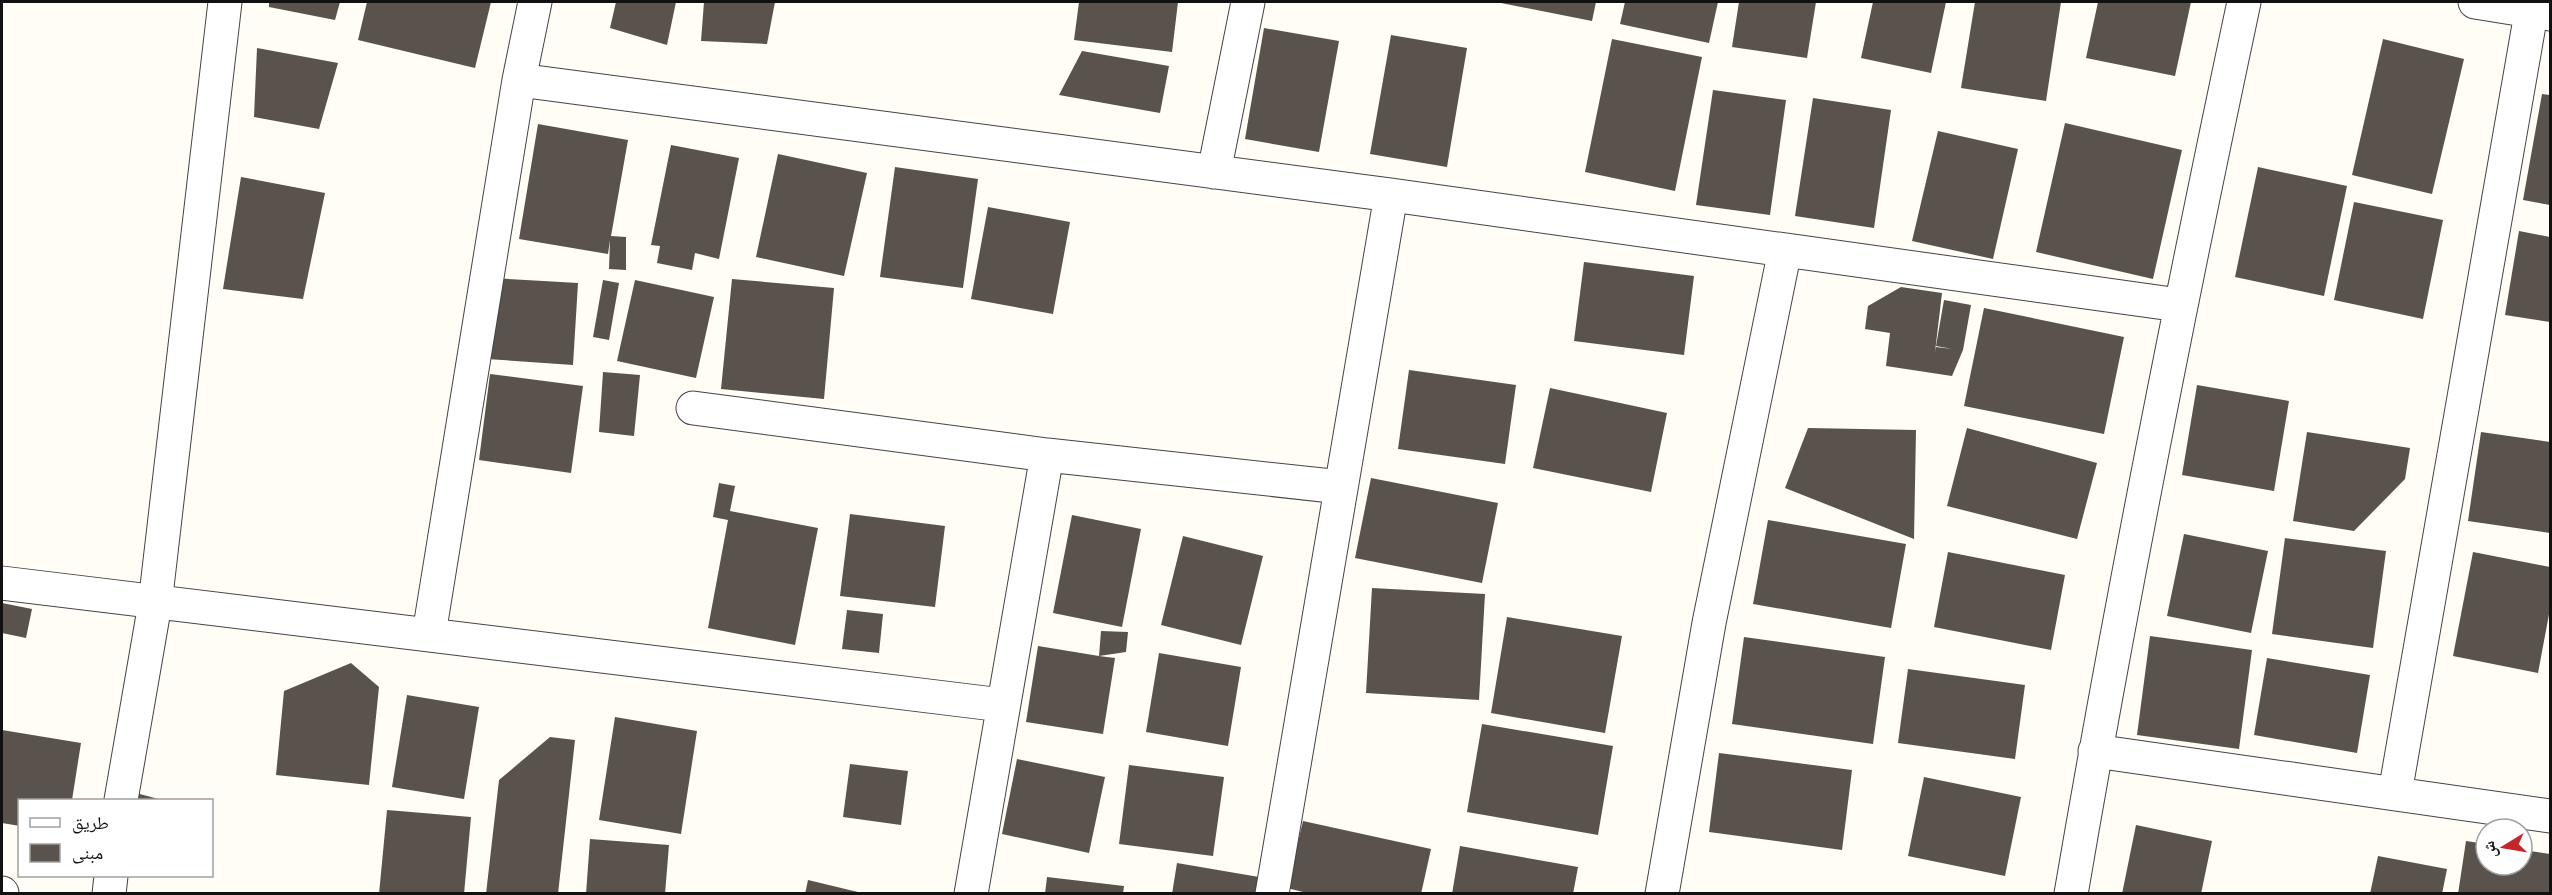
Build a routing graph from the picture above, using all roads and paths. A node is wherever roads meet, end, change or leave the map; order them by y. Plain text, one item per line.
1 (225, 2) edge
2 (535, 2) edge
3 (1248, 2) edge
4 (2244, 2) edge
5 (2475, 2) edge
6 (2538, 9) edge
7 (519, 80) junction
8 (1214, 172) junction
9 (1391, 195) junction
10 (1785, 250) junction
11 (2179, 304) junction
12 (693, 408) dead end
13 (1047, 455) junction
14 (1341, 487) junction
15 (2, 583) edge
16 (155, 604) junction
17 (429, 634) junction
18 (1002, 705) junction
19 (2096, 751) junction
20 (2394, 793) junction
21 (121, 799) edge
22 (2550, 816) edge
23 (111, 877) edge
24 (109, 894) edge
25 (971, 894) edge
26 (1272, 894) edge
27 (1662, 894) edge
28 (2071, 894) edge

1 - 16 street
2 - 7 street
3 - 8 street
4 - 11 street
5 - 6 street
6 - 20 street
7 - 8 street
7 - 17 street
8 - 9 street
9 - 10 street
9 - 14 street
10 - 11 street
10 - 27 street
11 - 19 street
12 - 13 street
13 - 14 street
13 - 18 street
14 - 26 street
15 - 16 street
16 - 17 street
16 - 21 street
17 - 18 street
18 - 25 street
19 - 20 street
19 - 28 street
20 - 22 street
23 - 24 street

